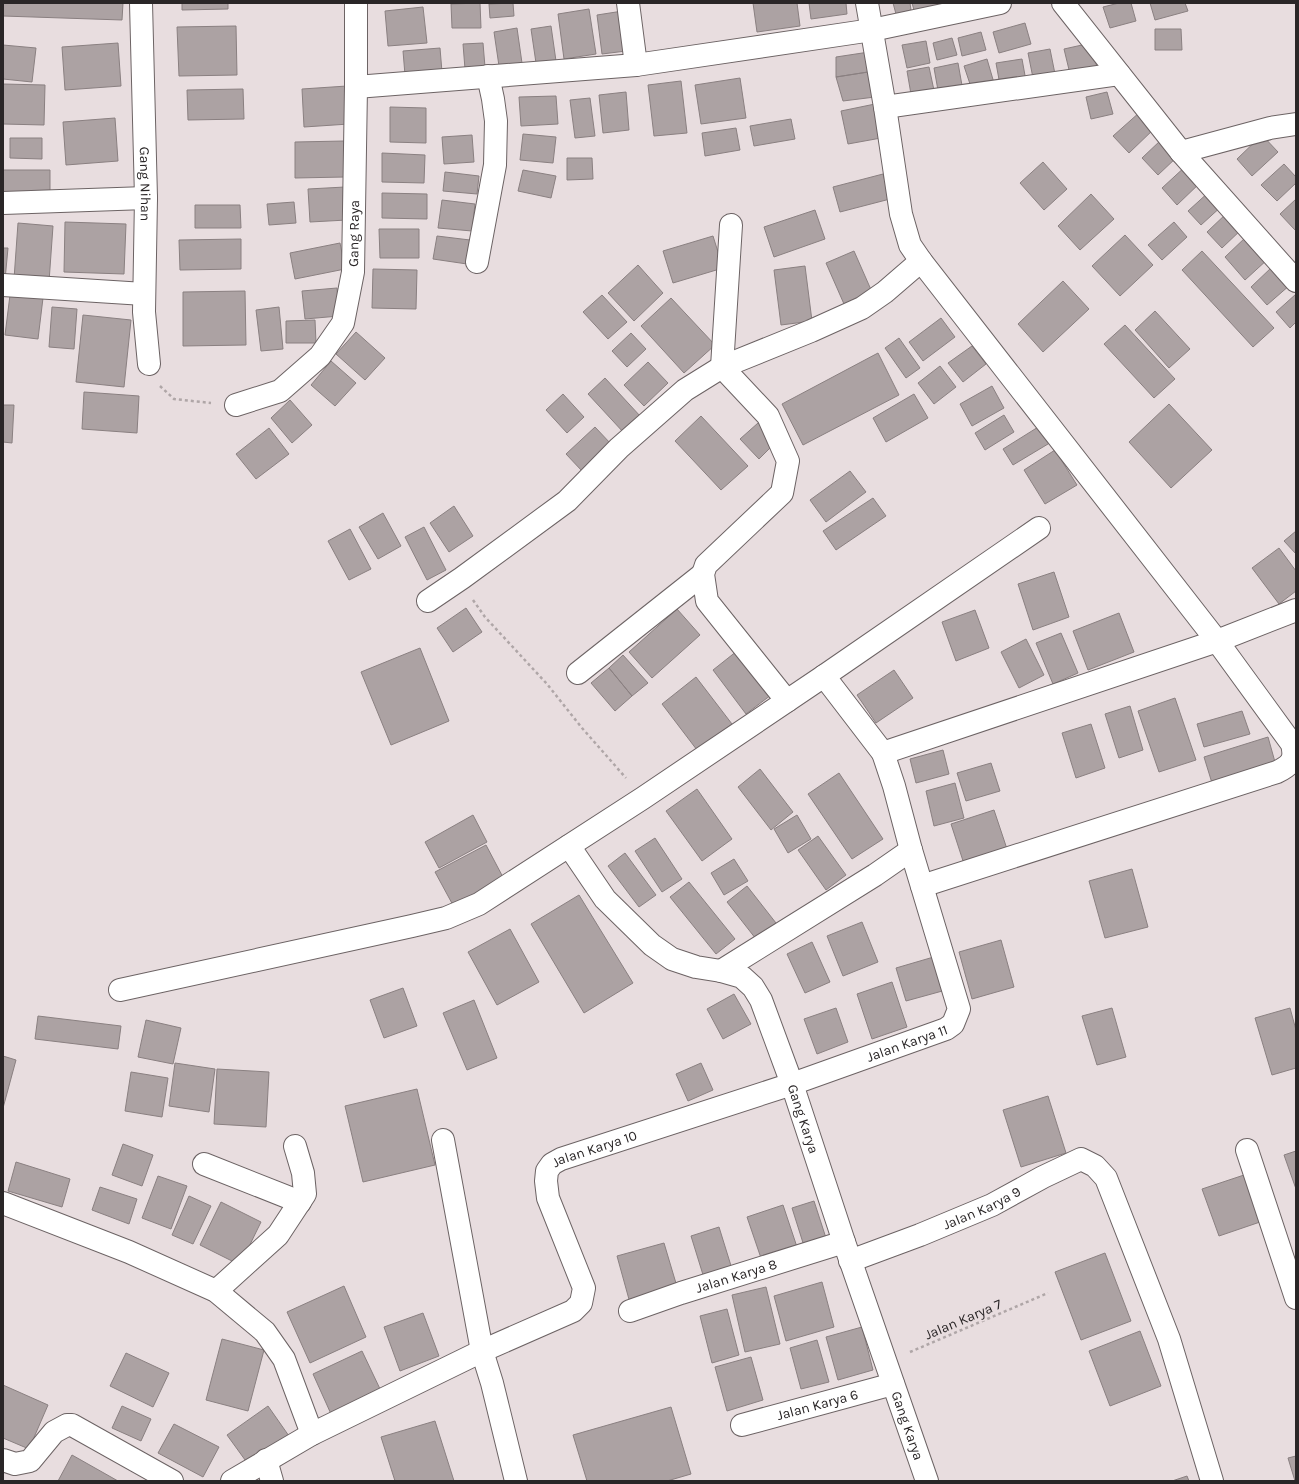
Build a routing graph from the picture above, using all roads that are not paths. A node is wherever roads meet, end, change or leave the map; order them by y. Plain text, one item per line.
1 (141, 3) edge
2 (356, 3) edge
3 (628, 3) edge
4 (867, 3) edge
5 (1000, 3) edge
6 (1063, 3) edge
7 (872, 30) junction
8 (636, 65) junction
9 (1119, 74) junction
10 (488, 76) junction
11 (356, 87) junction
12 (885, 107) junction
13 (1296, 124) edge
14 (1181, 152) junction
15 (146, 198) junction
16 (3, 203) edge
17 (731, 225) dead end
18 (921, 261) junction
19 (477, 262) dead end
20 (1296, 281) edge
21 (3, 285) edge
22 (144, 294) junction
23 (149, 364) road end
24 (722, 366) junction
25 (236, 405) road end
26 (1039, 528) dead end
27 (703, 574) junction
28 (428, 601) dead end
29 (1296, 610) edge
30 (1217, 641) junction
31 (578, 673) dead end
32 (824, 676) junction
33 (787, 701) junction
34 (1287, 723) edge
35 (883, 753) junction
36 (569, 846) junction
37 (911, 850) junction
38 (922, 886) junction
39 (721, 971) junction
40 (120, 990) dead end
41 (792, 1084) junction
42 (443, 1140) dead end
43 (294, 1146) dead end
44 (1247, 1150) dead end
45 (204, 1164) dead end
46 (300, 1202) junction
47 (3, 1203) edge
48 (847, 1251) junction
49 (216, 1291) junction
50 (1296, 1298) edge
51 (630, 1311) dead end
52 (482, 1351) junction
53 (893, 1384) junction
54 (742, 1425) dead end
55 (312, 1434) junction
56 (3, 1460) edge
57 (266, 1460) junction
58 (172, 1481) edge
59 (232, 1481) edge
60 (272, 1481) edge
61 (516, 1481) edge
62 (927, 1481) edge
63 (1212, 1481) edge

1 - 15 street, Gang Nihan
2 - 11 street, Gang Raya
3 - 8 street
4 - 7 street
5 - 7 street
6 - 9 street
7 - 8 street
7 - 12 street
8 - 10 street
9 - 12 street
9 - 14 street
10 - 11 street
10 - 19 street
11 - 25 street, Gang Raya
12 - 18 street
13 - 14 street
14 - 20 street
15 - 16 street
15 - 22 street, Gang Nihan
17 - 24 street
18 - 24 street
18 - 30 street
21 - 22 street
22 - 23 street, Gang Nihan
24 - 27 street
24 - 28 street
26 - 32 street
27 - 31 street
27 - 33 street
29 - 30 street
30 - 34 street
30 - 35 street
32 - 33 street
32 - 35 street, Jalan Karya 11
33 - 36 street
34 - 38 street
35 - 37 street, Jalan Karya 11
36 - 39 street, Gang Karya
36 - 40 street
37 - 38 street, Jalan Karya 11
37 - 39 street
38 - 41 street, Jalan Karya 11
39 - 41 street, Gang Karya
41 - 48 street, Gang Karya
41 - 52 street, Jalan Karya 10
42 - 52 street
43 - 46 street
44 - 50 street
45 - 46 street
46 - 49 street
47 - 49 street
48 - 51 street, Jalan Karya 8
48 - 53 street, Gang Karya
48 - 63 street, Jalan Karya 9
49 - 55 street
52 - 55 street, Jalan Karya 10
52 - 61 street
53 - 54 street, Jalan Karya 6
53 - 62 street, Gang Karya
55 - 57 street, Jalan Karya 10
56 - 58 street
57 - 59 street, Jalan Karya 10
57 - 60 street

